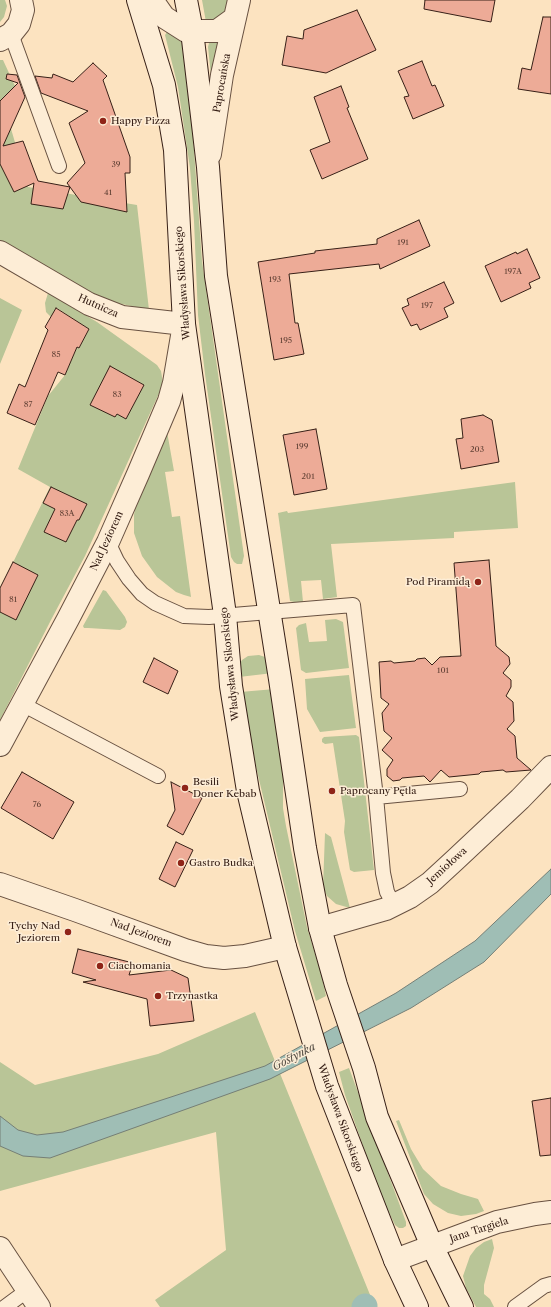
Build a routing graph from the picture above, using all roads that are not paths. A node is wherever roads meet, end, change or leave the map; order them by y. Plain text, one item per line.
1 (21, 0) edge
2 (138, 0) edge
3 (152, 0) edge
4 (186, 0) edge
5 (237, 9) edge
6 (192, 31) junction
7 (6, 37) edge
8 (59, 166) dead end
9 (208, 167) junction
10 (0, 252) edge
11 (184, 324) junction
12 (108, 542) junction
13 (270, 612) junction
14 (225, 615) junction
15 (22, 704) junction
16 (0, 745) edge
17 (551, 767) edge
18 (158, 776) dead end
19 (460, 789) dead end
20 (376, 797) junction
21 (0, 884) edge
22 (394, 905) junction
23 (320, 928) junction
24 (285, 947) junction
25 (551, 1212) edge
26 (432, 1246) junction
27 (0, 1248) edge
28 (395, 1260) junction
29 (551, 1284) edge
30 (34, 1298) edge
31 (5, 1307) edge
32 (416, 1307) edge
33 (462, 1307) edge
34 (514, 1307) edge

1 - 7 street
2 - 11 street, Władysława Sikorskiego
3 - 6 street
4 - 6 street
5 - 6 street
5 - 9 street, Paprocańska
6 - 9 street
7 - 8 lane
9 - 13 street
10 - 11 street, Hutnicza
11 - 12 street, Nad Jeziorem
11 - 14 street, Władysława Sikorskiego
12 - 14 lane
12 - 15 street, Nad Jeziorem
13 - 14 lane
13 - 20 lane
13 - 23 street
14 - 24 street, Władysława Sikorskiego
15 - 16 street, Nad Jeziorem
15 - 18 lane
17 - 22 street, Jemiołowa
19 - 20 lane
20 - 22 lane
21 - 24 street, Nad Jeziorem
22 - 23 street, Jemiołowa
23 - 26 street
24 - 28 street, Władysława Sikorskiego
25 - 26 street, Jana Targiela
26 - 28 street, Jana Targiela
26 - 33 street
27 - 30 street
28 - 32 street, Władysława Sikorskiego
29 - 34 lane
30 - 31 lane

